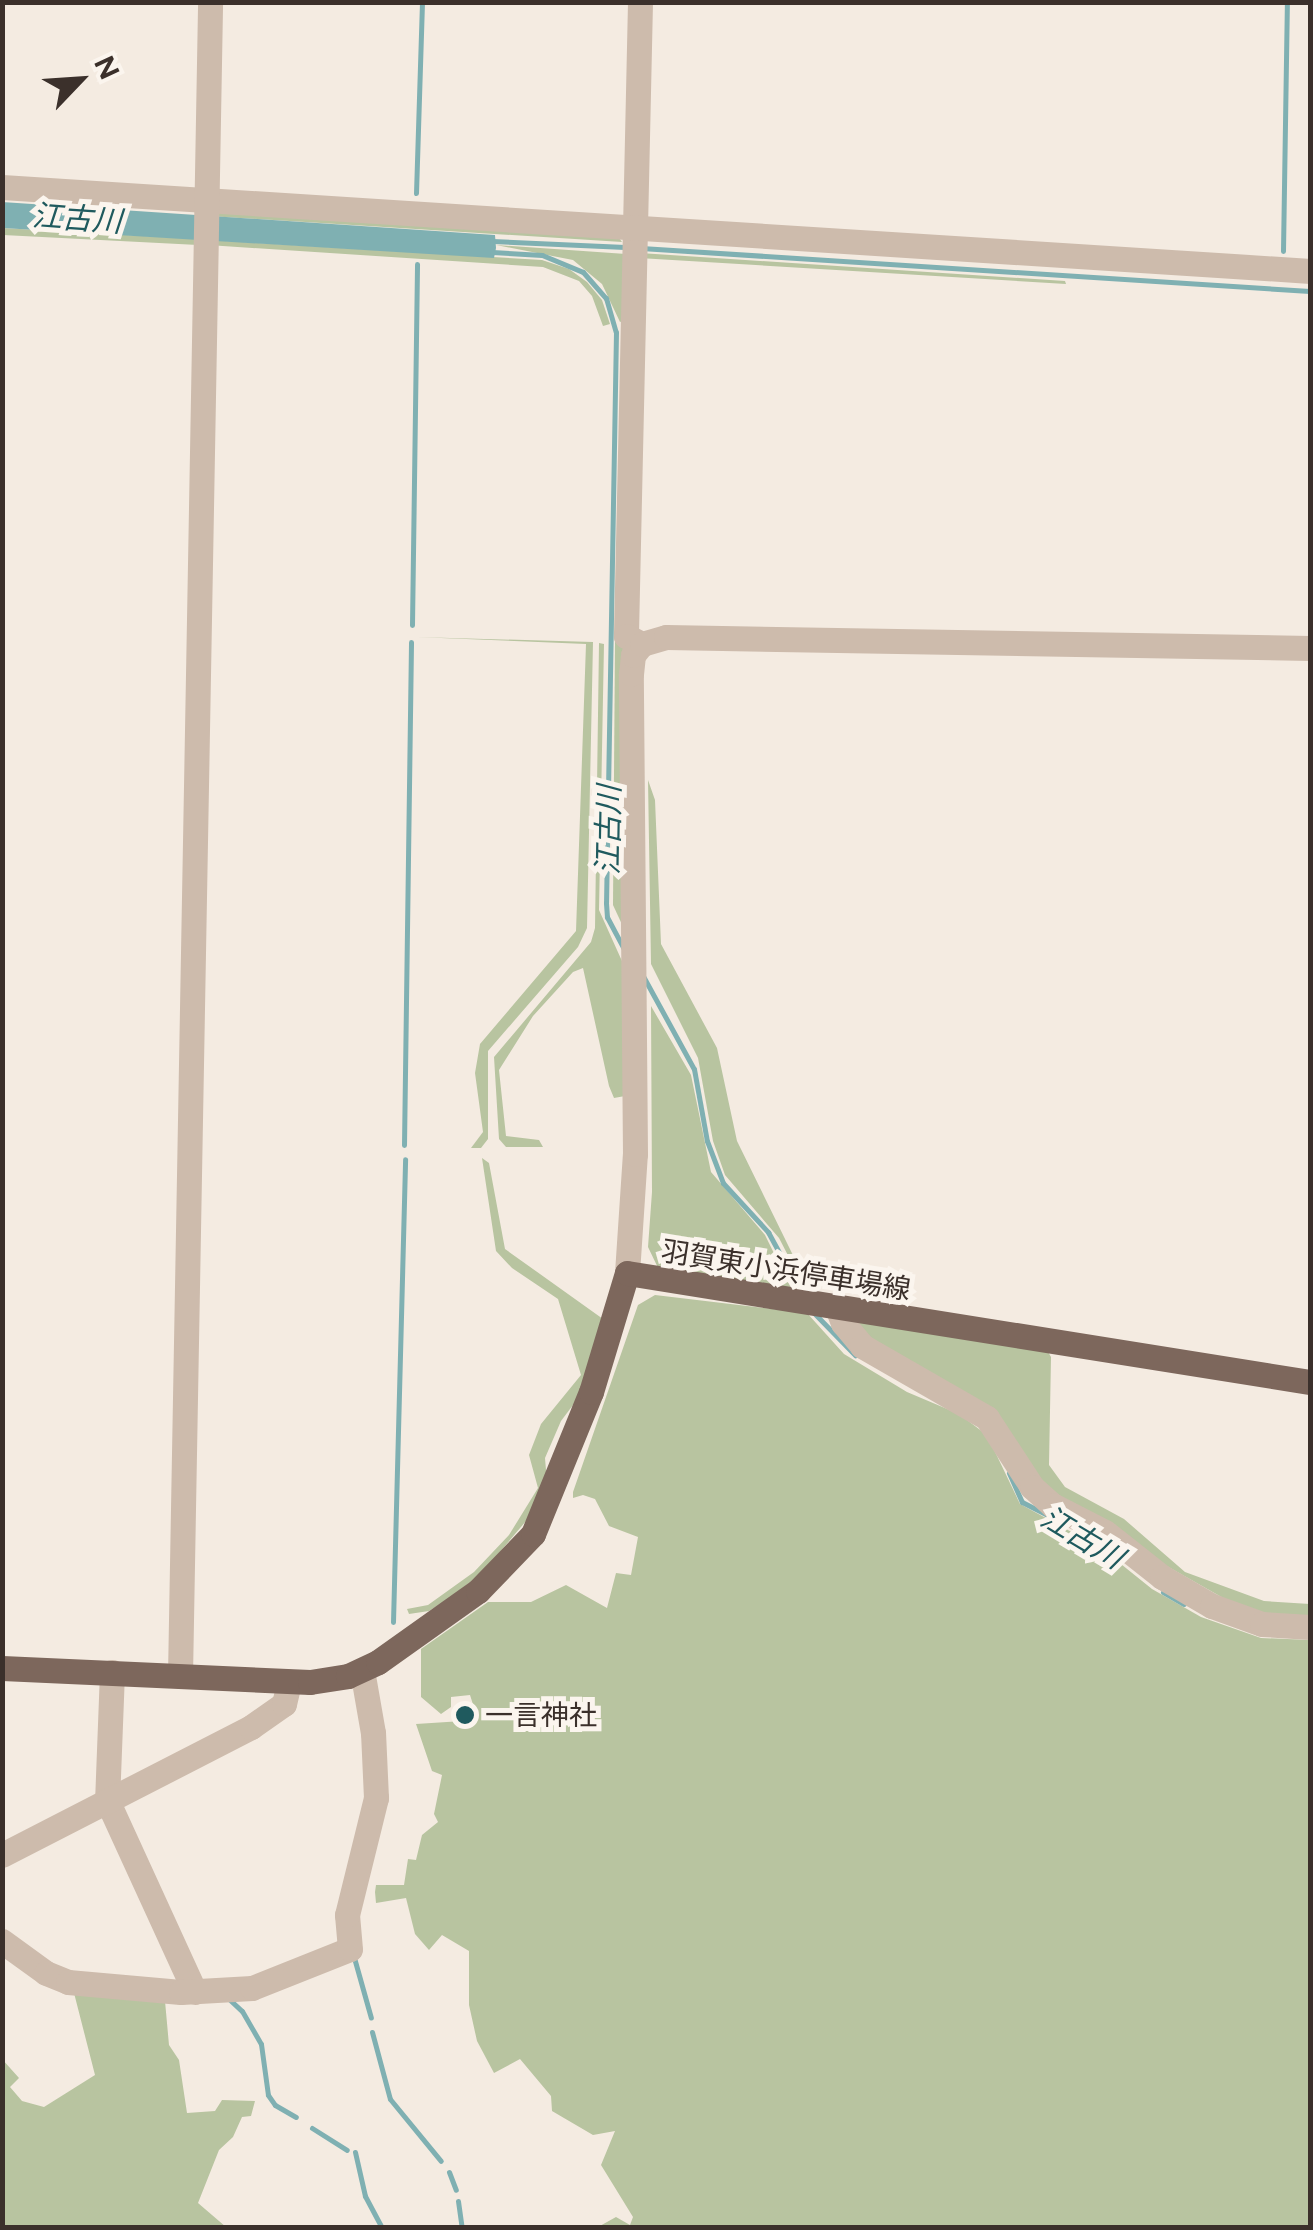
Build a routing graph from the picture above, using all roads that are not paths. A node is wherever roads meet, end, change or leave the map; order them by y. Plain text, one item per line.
1 (210, 2) edge
2 (640, 2) edge
3 (2, 187) edge
4 (205, 206) junction
5 (634, 240) junction
6 (1310, 272) edge
7 (642, 644) junction
8 (1310, 648) edge
9 (627, 1273) junction
10 (816, 1306) junction
11 (1310, 1382) edge
12 (1310, 1627) edge
13 (2, 1668) edge
14 (362, 1670) junction
15 (112, 1672) junction
16 (180, 1676) junction
17 (289, 1682) junction
18 (107, 1800) junction
19 (2, 1855) edge
20 (2, 1941) edge
21 (195, 1992) junction

1 - 4 street
2 - 5 street
3 - 4 street
4 - 5 street
4 - 16 street
5 - 6 street
5 - 7 street
7 - 8 street
7 - 9 street
9 - 10 main road, 羽賀東小浜停車場線
9 - 14 main road, 羽賀東小浜停車場線
10 - 11 main road, 羽賀東小浜停車場線
10 - 12 street
13 - 15 main road, 羽賀東小浜停車場線
14 - 17 main road, 羽賀東小浜停車場線
14 - 21 street
15 - 16 main road, 羽賀東小浜停車場線
15 - 18 street
16 - 17 main road, 羽賀東小浜停車場線
17 - 18 street
18 - 19 street
18 - 21 street
20 - 21 street

